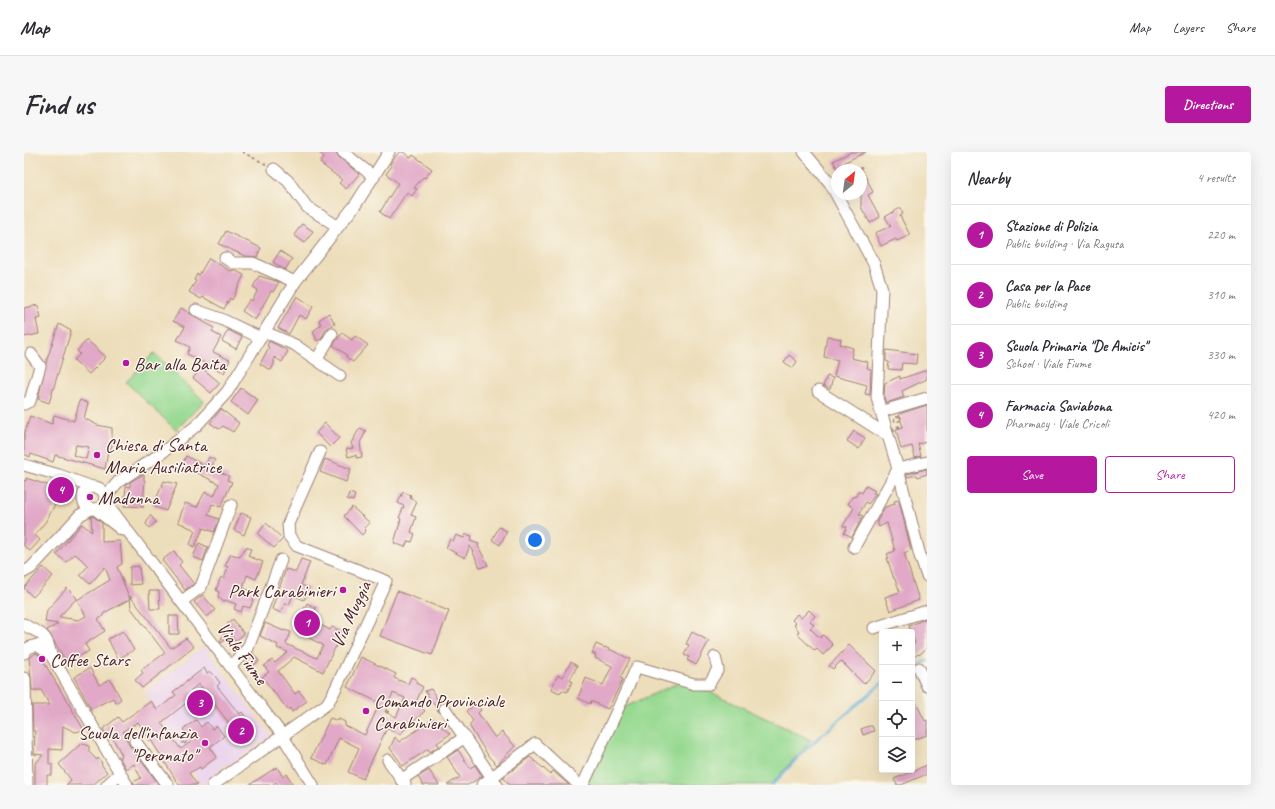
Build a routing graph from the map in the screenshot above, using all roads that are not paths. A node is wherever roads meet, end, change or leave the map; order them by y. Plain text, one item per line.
1 (343, 152) edge
2 (389, 152) edge
3 (804, 152) edge
4 (274, 169) road end
5 (374, 177) junction
6 (337, 226) junction
7 (225, 258) dead end
8 (295, 282) junction
9 (196, 310) dead end
10 (332, 334) dead end
11 (263, 335) junction
12 (31, 354) dead end
13 (317, 359) junction
14 (340, 376) dead end
15 (818, 391) dead end
16 (927, 398) edge
17 (24, 404) edge
18 (880, 412) junction
19 (887, 435) junction
20 (320, 452) dead end
21 (927, 462) edge
22 (24, 465) edge
23 (898, 469) junction
24 (24, 474) edge
25 (118, 482) junction
26 (94, 488) junction
27 (105, 499) junction
28 (89, 505) junction
29 (231, 505) dead end
30 (138, 545) junction
31 (854, 547) dead end
32 (281, 560) dead end
33 (24, 572) edge
34 (927, 576) edge
35 (182, 601) junction
36 (927, 611) edge
37 (24, 624) edge
38 (874, 628) dead end
39 (24, 653) edge
40 (51, 655) junction
41 (715, 656) dead end
42 (231, 666) junction
43 (919, 668) dead end
44 (24, 679) edge
45 (927, 686) edge
46 (445, 709) dead end
47 (282, 736) junction
48 (464, 737) junction
49 (135, 741) dead end
50 (388, 760) dead end
51 (120, 773) junction
52 (403, 782) edge
53 (495, 782) edge
54 (26, 785) edge
55 (106, 785) edge
56 (127, 785) edge
57 (168, 785) edge
58 (213, 785) edge
59 (313, 785) edge
60 (482, 785) edge
61 (579, 785) edge
62 (583, 785) edge

1 - 5 street
2 - 5 street
3 - 18 street
4 - 6 street
5 - 6 street
6 - 8 street
7 - 8 street
8 - 11 street
9 - 11 street
10 - 13 street
11 - 13 street
11 - 25 street
12 - 17 street
13 - 14 street
15 - 19 street
16 - 18 street
18 - 19 street
19 - 23 street
20 - 47 street, Via Muggia
21 - 23 street
22 - 26 street
23 - 31 street
23 - 34 street
24 - 28 street, Viale Fiume
25 - 26 street
25 - 27 street
26 - 27 street
26 - 28 street
27 - 28 street
27 - 30 street, Viale Fiume
28 - 30 street, Viale Fiume
28 - 33 street
29 - 35 street
30 - 35 street, Viale Fiume
32 - 42 street
35 - 42 street, Viale Fiume
36 - 38 street
37 - 40 street
39 - 40 street
40 - 51 street
41 - 62 street
42 - 47 street, Viale Fiume
43 - 45 street
44 - 54 main road
46 - 48 street
47 - 58 street
47 - 59 street, Viale Fiume
48 - 52 street
48 - 53 street
49 - 57 street
50 - 52 street
51 - 55 street
51 - 56 street
53 - 60 street
53 - 61 street

